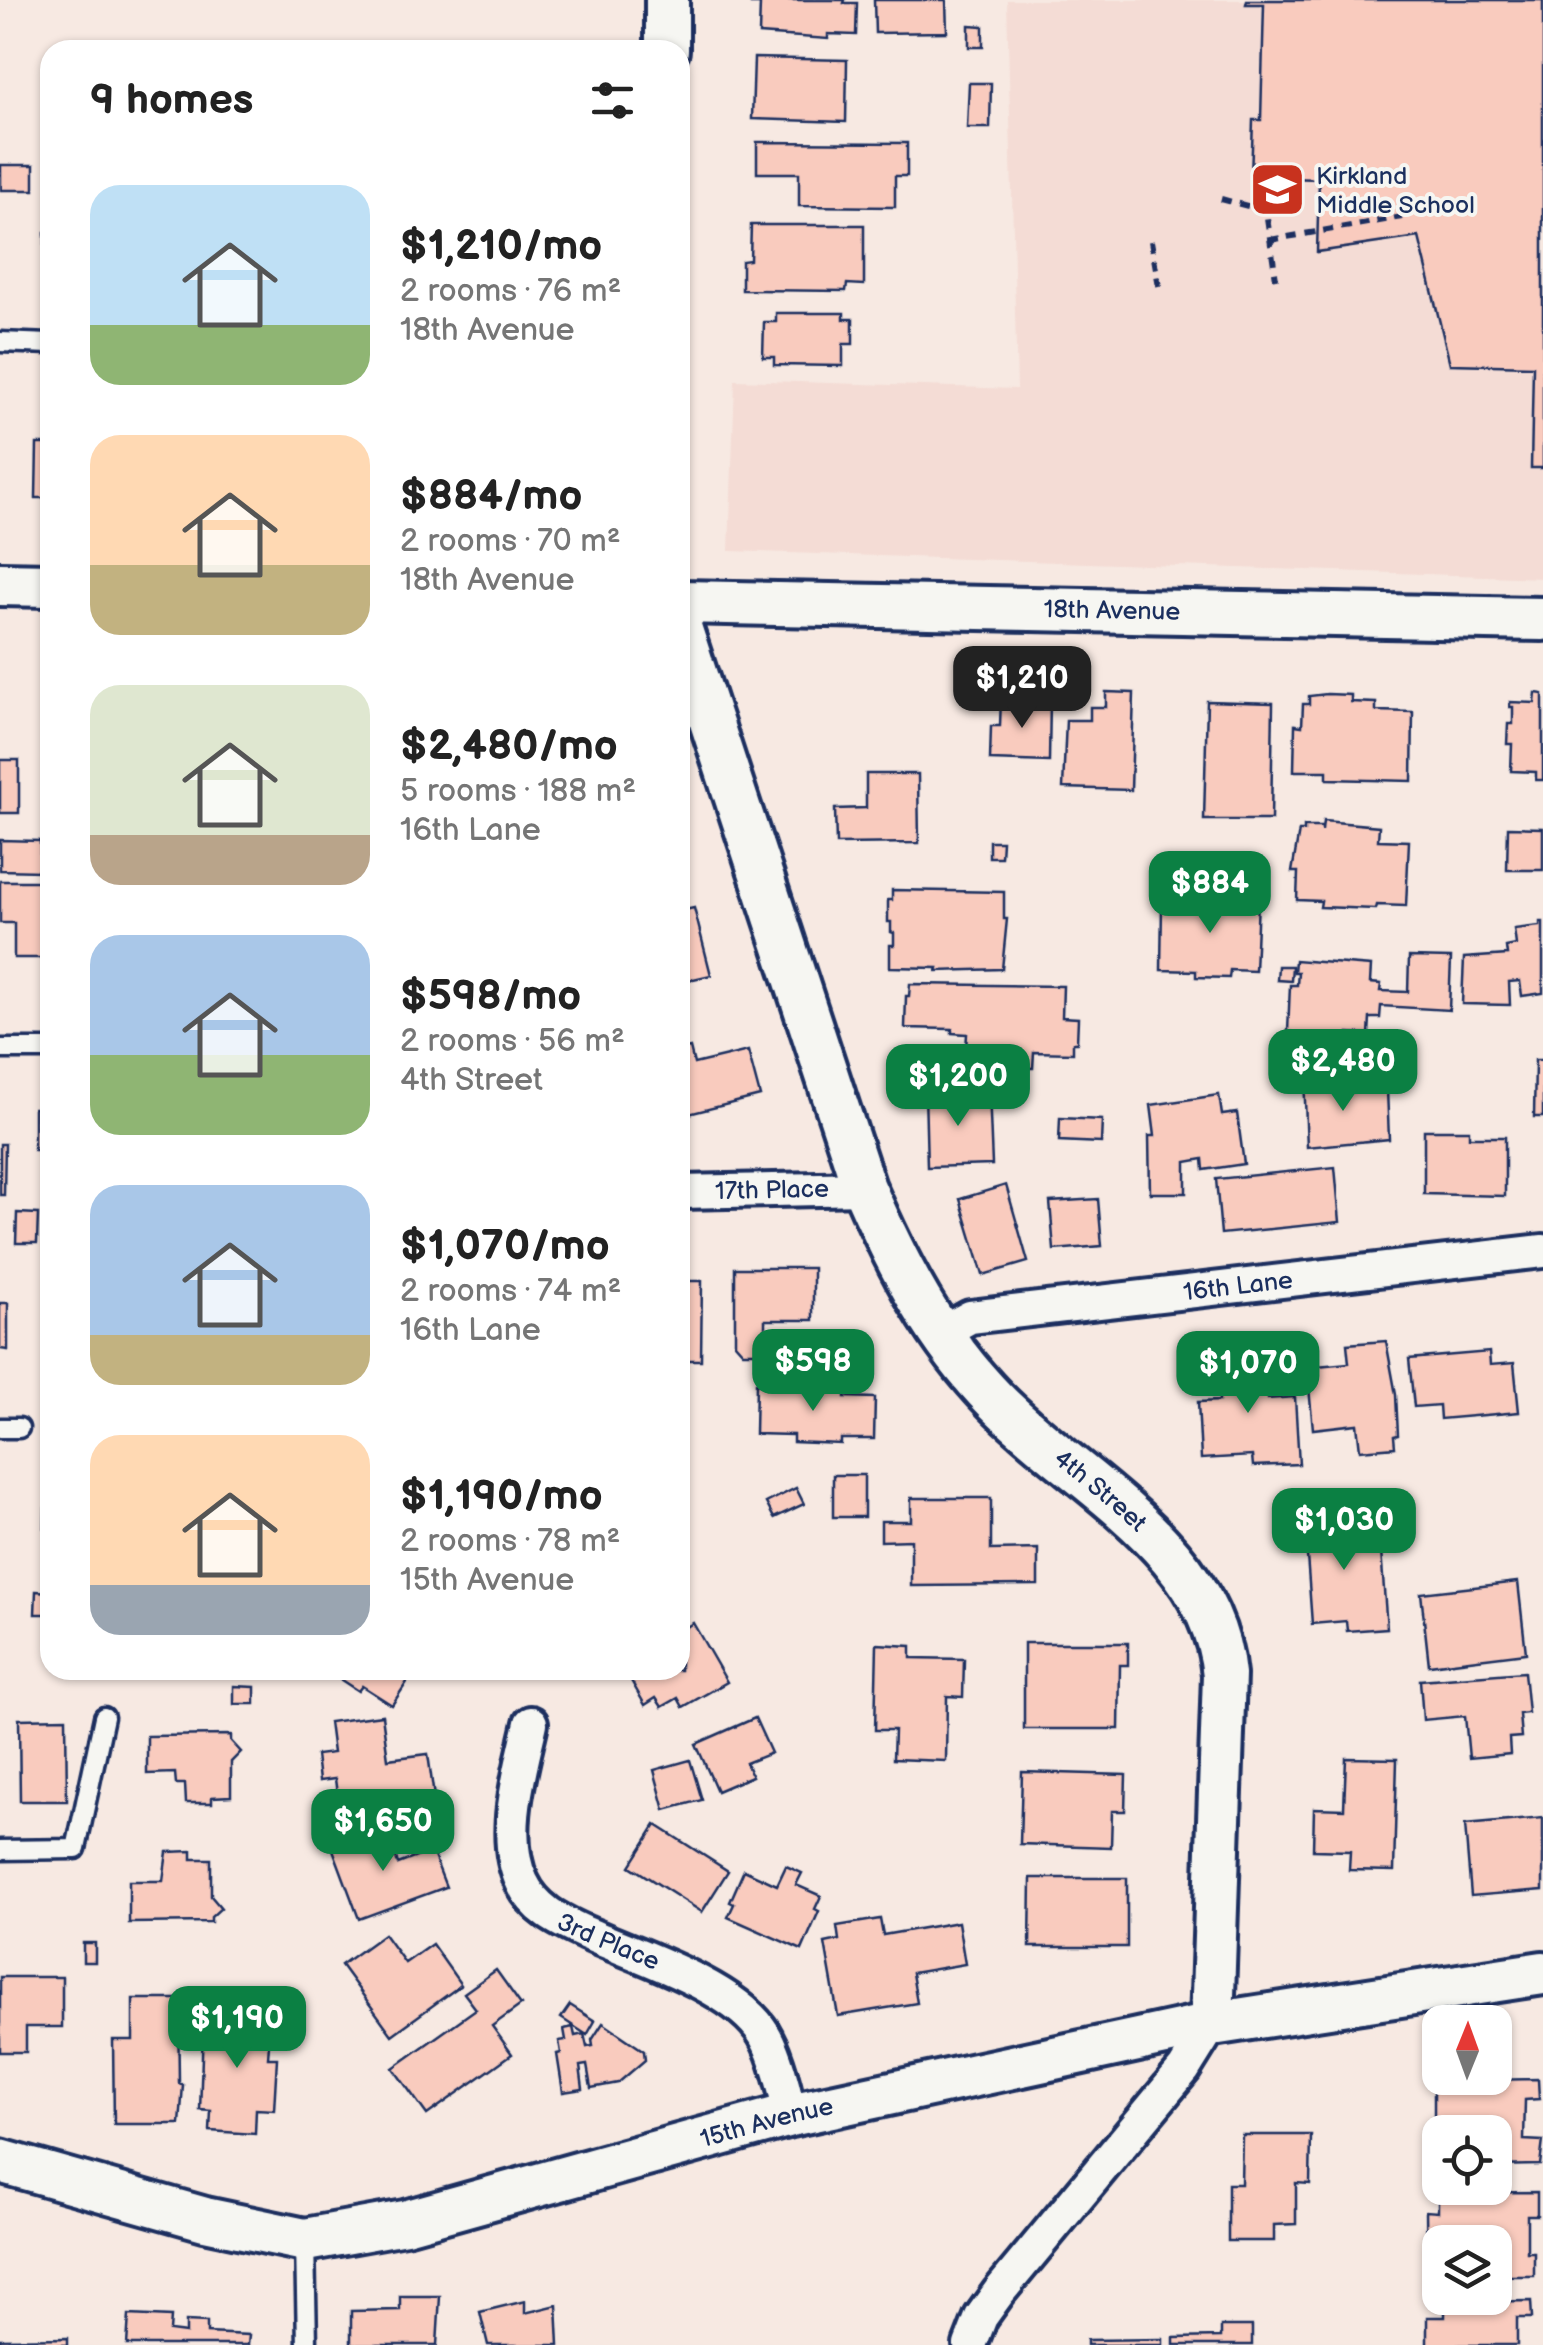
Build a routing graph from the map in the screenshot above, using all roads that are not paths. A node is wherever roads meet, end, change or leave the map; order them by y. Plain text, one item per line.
1 (667, 0) edge
2 (667, 40) edge
3 (0, 342) edge
4 (40, 344) edge
5 (0, 584) edge
6 (40, 585) edge
7 (690, 602) edge
8 (1543, 619) edge
9 (690, 657) edge
10 (0, 1049) edge
11 (40, 1049) edge
12 (864, 1188) junction
13 (690, 1192) edge
14 (1543, 1251) edge
15 (938, 1334) junction
16 (0, 1428) edge
17 (20, 1428) dead end
18 (104, 1717) dead end
19 (531, 1723) dead end
20 (0, 1850) edge
21 (1543, 1973) edge
22 (1212, 2024) junction
23 (790, 2115) junction
24 (0, 2160) edge
25 (305, 2240) junction
26 (307, 2345) edge
27 (970, 2345) edge

1 - 2 street
3 - 4 lane
5 - 6 street
7 - 8 street, 18th Avenue
9 - 12 street, 4th Street
10 - 11 lane
12 - 13 street, 17th Place
12 - 15 street, 4th Street
14 - 15 street, 16th Lane
15 - 22 street, 4th Street
16 - 17 lane
18 - 20 lane
19 - 23 street, 3rd Place
21 - 22 street, 15th Avenue
22 - 23 street, 15th Avenue
22 - 27 street, 4th Street
23 - 25 street, 15th Avenue
24 - 25 street, 15th Avenue
25 - 26 lane

